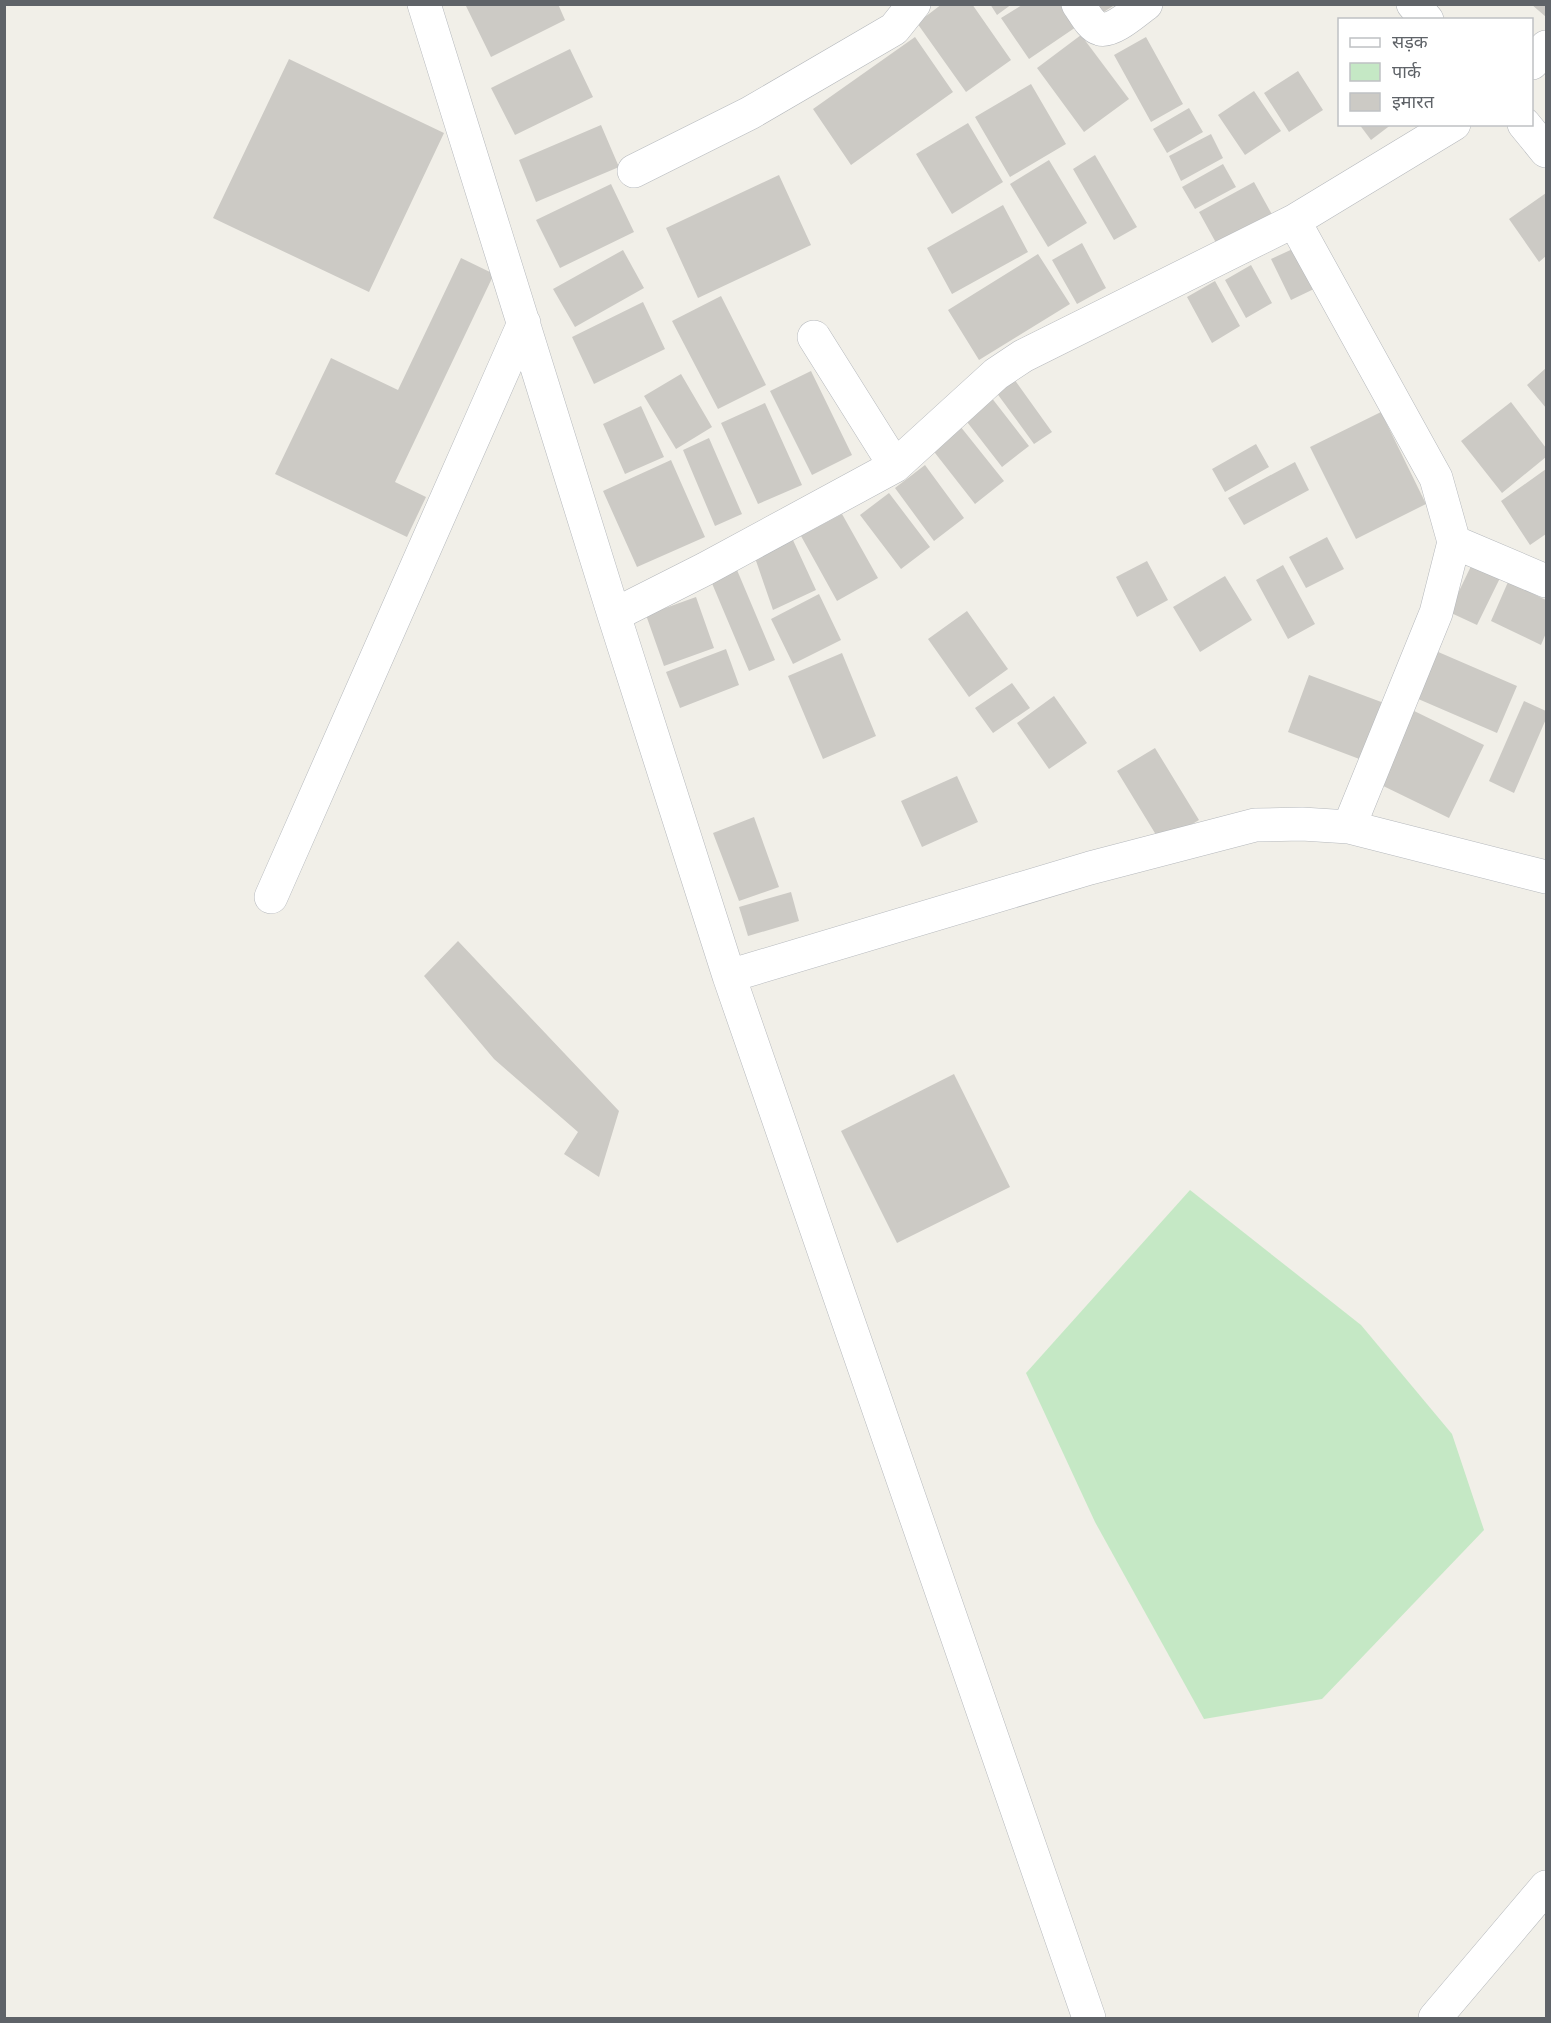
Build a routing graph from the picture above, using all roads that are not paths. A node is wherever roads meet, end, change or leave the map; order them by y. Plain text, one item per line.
1 (424, 4) edge
2 (914, 4) edge
3 (1078, 4) edge
4 (1146, 4) edge
5 (1413, 4) edge
6 (1425, 18) edge
7 (1546, 47) edge
8 (1533, 62) edge
9 (1451, 126) edge
10 (1526, 126) edge
11 (1546, 151) edge
12 (634, 171) dead end
13 (1294, 221) junction
14 (524, 322) junction
15 (814, 337) dead end
16 (895, 466) junction
17 (1455, 542) junction
18 (1546, 581) edge
19 (614, 615) junction
20 (1349, 827) junction
21 (1546, 877) edge
22 (271, 897) dead end
23 (729, 976) junction
24 (1546, 1887) edge
25 (1089, 2019) edge
26 (1435, 2019) edge

1 - 14 street
2 - 12 street
3 - 4 street
5 - 6 street
7 - 8 street
9 - 13 street
10 - 11 street
13 - 16 street
13 - 17 street
14 - 19 street
14 - 22 street
15 - 16 street
16 - 19 street
17 - 18 street
17 - 20 street
19 - 23 street
20 - 21 street
20 - 23 street
23 - 25 street
24 - 26 street

